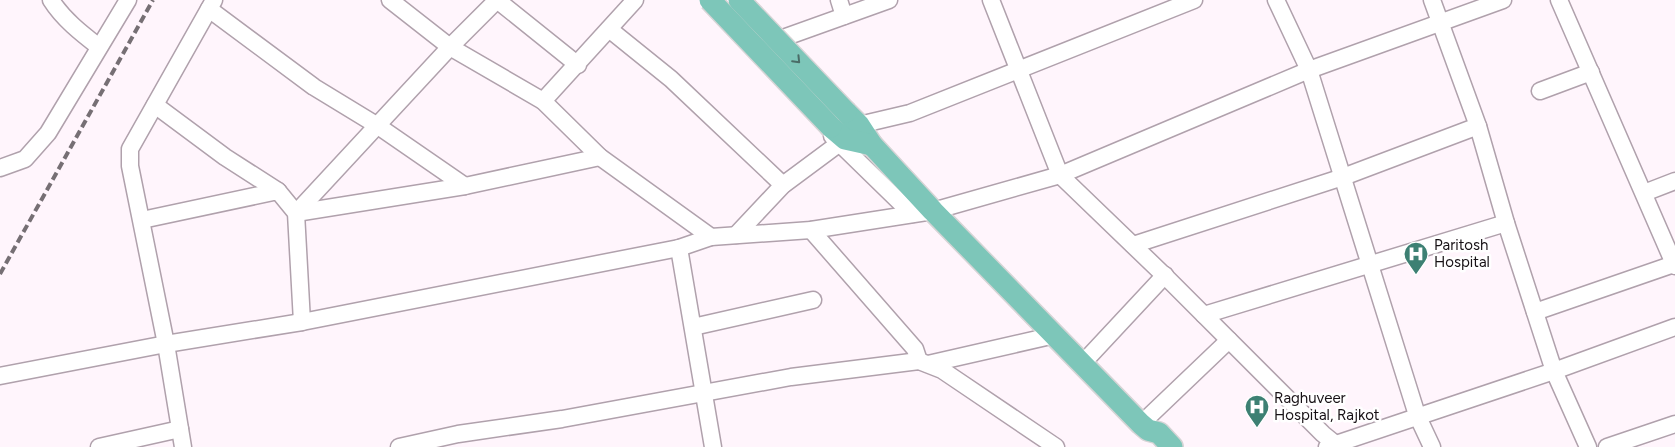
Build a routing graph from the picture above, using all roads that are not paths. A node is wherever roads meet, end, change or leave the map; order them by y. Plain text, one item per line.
1 (52, 0) edge
2 (128, 0) edge
3 (390, 0) edge
4 (497, 0) edge
5 (700, 0) edge
6 (710, 0) edge
7 (739, 0) edge
8 (839, 0) edge
9 (889, 0) edge
10 (991, 0) edge
11 (1194, 0) edge
12 (1276, 0) edge
13 (1432, 0) edge
14 (1503, 0) edge
15 (1559, 0) edge
16 (631, 2) edge
17 (211, 4) edge
18 (844, 16) junction
19 (1440, 22) junction
20 (609, 29) junction
21 (99, 47) junction
22 (450, 47) junction
23 (748, 50) junction
24 (577, 64) junction
25 (1019, 70) junction
26 (1309, 70) junction
27 (1591, 72) junction
28 (1540, 91) dead end
29 (543, 101) junction
30 (155, 105) junction
31 (378, 126) junction
32 (1478, 126) junction
33 (844, 129) junction
34 (600, 156) junction
35 (0, 168) edge
36 (1060, 175) junction
37 (1343, 177) junction
38 (1675, 180) edge
39 (783, 185) junction
40 (464, 186) junction
41 (278, 191) junction
42 (1644, 193) junction
43 (933, 210) junction
44 (296, 213) junction
45 (912, 214) junction
46 (142, 220) junction
47 (1506, 223) junction
48 (811, 230) junction
49 (736, 235) junction
50 (711, 237) junction
51 (1134, 246) junction
52 (679, 248) junction
53 (1372, 265) junction
54 (1675, 265) edge
55 (1165, 275) junction
56 (813, 300) dead end
57 (1535, 312) junction
58 (1204, 315) junction
59 (302, 322) junction
60 (693, 327) junction
61 (1675, 327) edge
62 (1055, 335) junction
63 (1229, 340) junction
64 (166, 344) junction
65 (923, 362) junction
66 (1082, 364) junction
67 (1554, 371) junction
68 (0, 376) edge
69 (704, 393) junction
70 (1417, 415) junction
71 (1675, 424) edge
72 (180, 429) junction
73 (1149, 434) edge
74 (459, 440) edge
75 (1334, 446) edge
76 (99, 447) edge
77 (183, 447) edge
78 (399, 447) edge
79 (713, 447) edge
80 (1056, 447) edge
81 (1172, 447) edge
82 (1432, 447) edge
83 (1588, 447) edge
84 (1607, 447) edge

1 - 21 street
2 - 21 street
3 - 22 street
4 - 22 street
4 - 24 street
5 - 23 street
6 - 33 main road, bridge
7 -> 33 main road, bridge
8 - 18 street
9 - 18 street
10 - 25 street
11 - 25 street
12 - 26 street
13 - 19 street
14 - 19 street
15 - 27 street
16 - 20 street
17 - 30 street
17 - 31 street
18 - 23 street
19 - 26 street
19 - 32 street
20 - 24 street
20 - 39 street
21 - 35 street
22 - 29 street
22 - 31 street
23 - 33 street
24 - 29 street
25 - 33 street
25 - 36 street
26 - 36 street
26 - 37 street
27 - 28 street
27 - 42 street
29 - 34 street
30 - 41 street
30 - 46 street
31 - 40 street
31 - 44 street
32 - 37 street
32 - 47 street
33 - 39 street
33 - 43 main road
33 - 45 street
34 - 40 street
34 - 50 street
36 - 43 street
36 - 51 street
37 - 51 street
37 - 53 street
38 - 42 street
39 - 49 street
40 - 44 street
41 - 44 street
41 - 46 street
42 - 54 street
43 - 45 street
43 - 62 main road
44 - 59 street
45 - 48 street
46 - 64 street
47 - 53 street
47 - 57 street
48 - 49 street
48 - 65 street
49 - 50 street
50 - 52 street
51 - 55 street
52 - 59 street
52 - 60 street
53 - 58 street
53 - 70 street
54 - 57 street
55 - 58 street
55 - 66 street
56 - 60 street
57 - 67 street
58 - 63 street
59 - 64 street
60 - 69 street
61 - 67 street
62 - 65 street
62 - 66 main road
63 - 73 street
63 - 75 street
64 - 68 street
64 - 72 street
65 - 69 street
65 - 80 street
66 - 73 main road
67 - 70 street
67 - 83 street
69 - 74 street
69 - 79 street
70 - 75 street
70 - 82 street
71 - 84 street
72 - 76 street
72 - 77 street
73 - 81 main road
74 - 78 street

